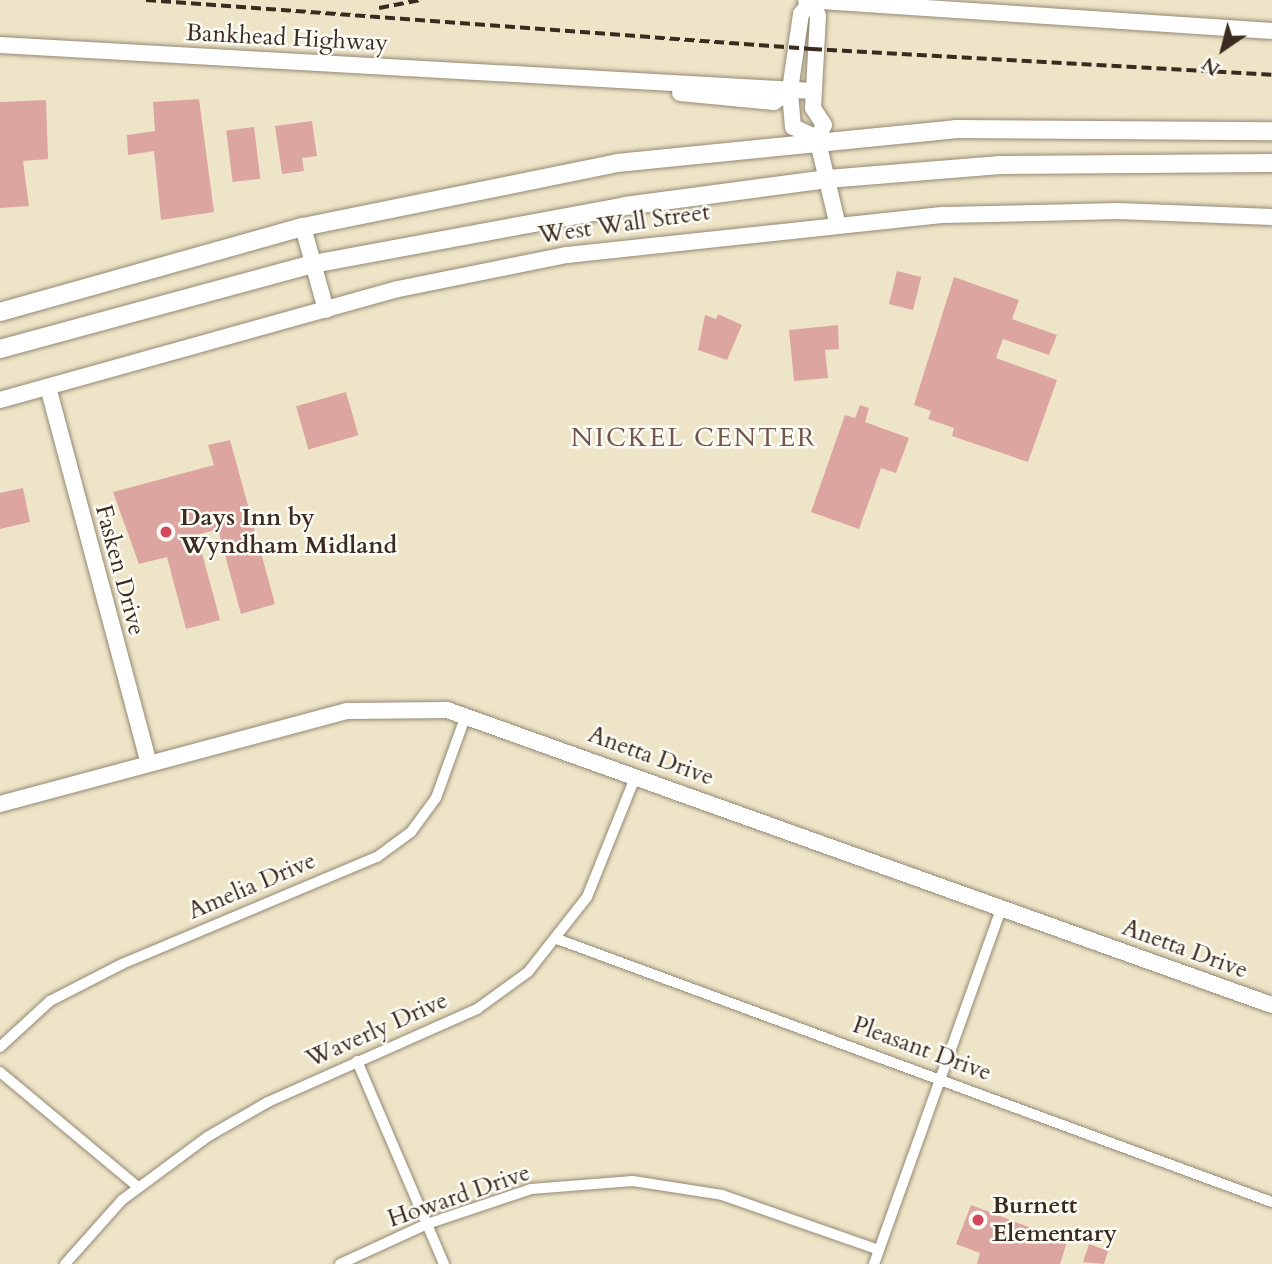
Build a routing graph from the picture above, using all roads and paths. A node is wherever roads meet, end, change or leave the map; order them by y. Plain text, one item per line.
1 (806, 0) edge
2 (812, 1) edge
3 (1272, 31) edge
4 (0, 45) edge
5 (790, 90) junction
6 (813, 91) junction
7 (1272, 131) edge
8 (817, 138) junction
9 (1272, 163) edge
10 (827, 179) junction
11 (1272, 217) edge
12 (837, 222) junction
13 (303, 227) junction
14 (313, 264) junction
15 (326, 310) junction
16 (0, 312) edge
17 (0, 349) edge
18 (48, 387) junction
19 (0, 400) edge
20 (466, 715) junction
21 (149, 764) junction
22 (636, 775) junction
23 (0, 804) edge
24 (1002, 908) junction
25 (557, 940) junction
26 (1272, 1005) edge
27 (0, 1047) edge
28 (357, 1061) junction
29 (0, 1072) edge
30 (940, 1078) junction
31 (138, 1187) junction
32 (1272, 1202) edge
33 (426, 1224) junction
34 (879, 1250) junction
35 (65, 1264) edge
36 (340, 1264) edge
37 (444, 1264) edge
38 (874, 1264) edge

1 - 2 street
2 - 3 street
2 - 5 street
2 - 6 street
4 - 5 street, Bankhead Highway
5 - 6 street, Bankhead Highway
5 - 8 street
6 - 8 street
7 - 8 main road
8 - 10 street
8 - 13 main road
9 - 10 main road, West Wall Street
10 - 12 street
10 - 14 main road, West Wall Street
11 - 12 street, West Wall Street
12 - 15 street, West Wall Street
13 - 14 street
13 - 16 main road
14 - 15 street
14 - 17 main road, West Wall Street
15 - 18 street, West Wall Street
18 - 19 street, West Wall Street
18 - 21 street, Fasken Drive
20 - 21 street, Anetta Drive
20 - 22 street, Anetta Drive
20 - 27 street, Amelia Drive
21 - 23 street, Anetta Drive
22 - 24 street, Anetta Drive
22 - 25 street, Waverly Drive
24 - 26 street, Anetta Drive
24 - 30 street
25 - 28 street, Waverly Drive
25 - 30 street, Pleasant Drive
28 - 31 street, Waverly Drive
28 - 33 street
29 - 31 street
30 - 32 street, Pleasant Drive
30 - 34 street
31 - 35 street, Waverly Drive
33 - 34 street, Howard Drive
33 - 36 street, Howard Drive
33 - 37 street
34 - 38 street

